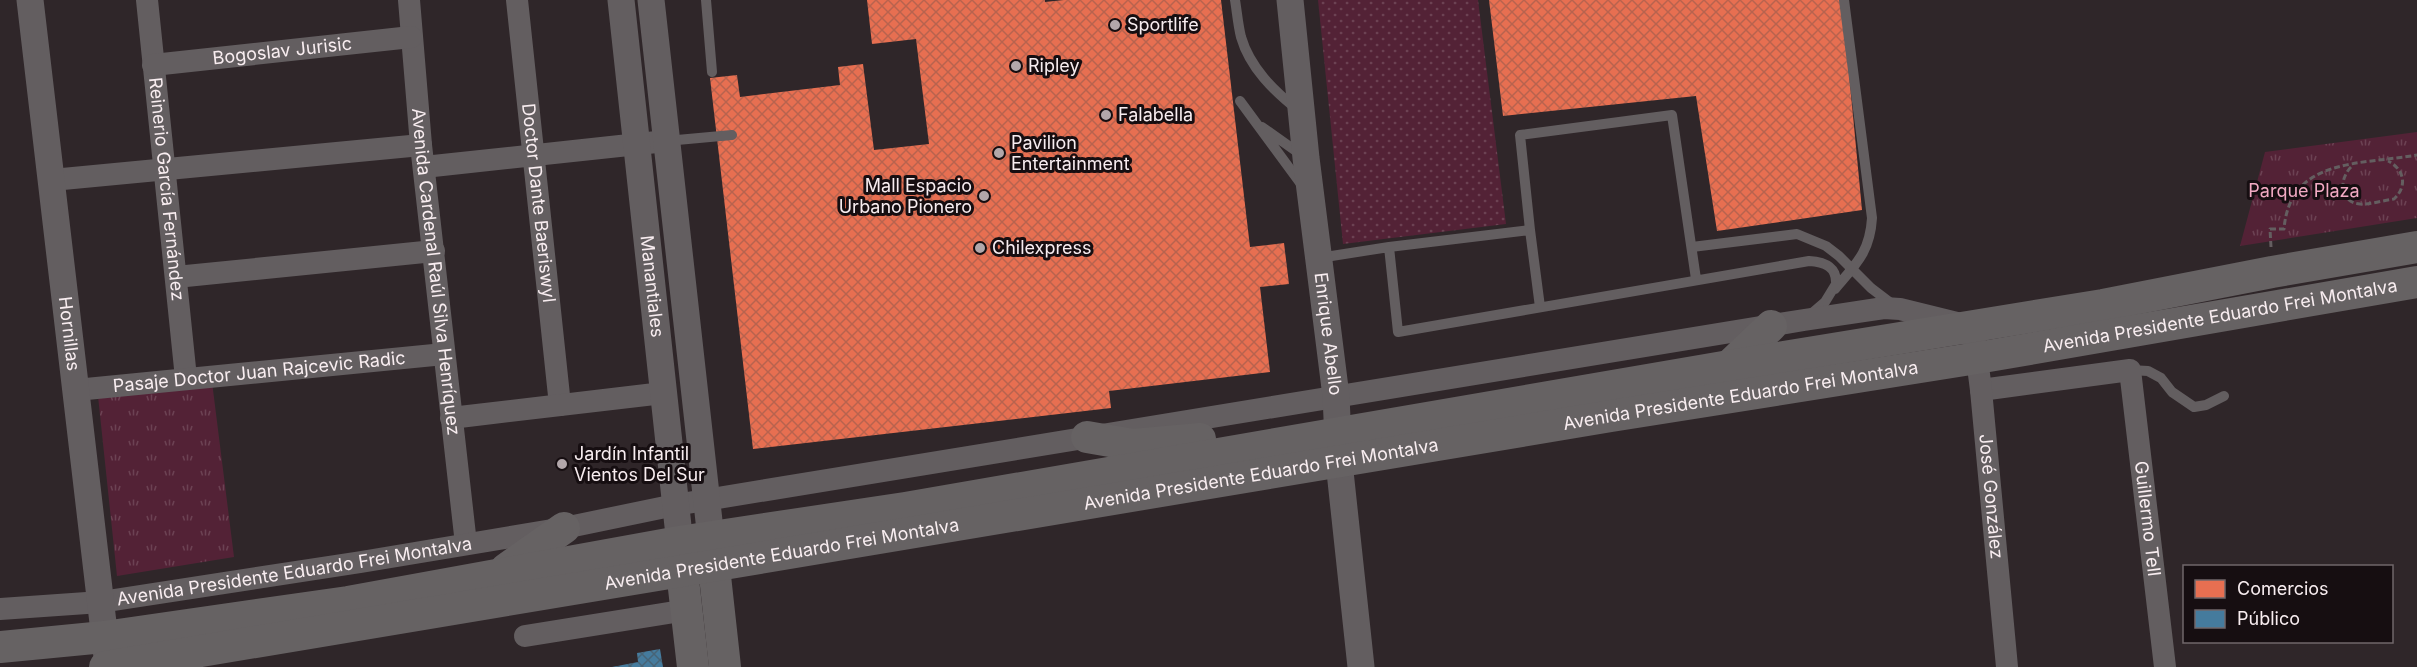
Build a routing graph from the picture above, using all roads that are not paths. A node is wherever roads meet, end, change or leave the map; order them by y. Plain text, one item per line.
1 (30, 0) edge
2 (147, 0) edge
3 (409, 0) edge
4 (517, 0) edge
5 (621, 0) edge
6 (706, 0) edge
7 (1235, 0) edge
8 (1290, 0) edge
9 (1844, 0) edge
10 (652, 2) edge
11 (411, 37) junction
12 (153, 65) junction
13 (712, 72) dead end
14 (1240, 102) dead end
15 (1301, 113) junction
16 (1252, 120) junction
17 (732, 135) dead end
18 (666, 141) junction
19 (636, 144) junction
20 (533, 155) junction
21 (423, 156) junction
22 (1306, 158) junction
23 (164, 169) junction
24 (52, 180) junction
25 (1311, 199) junction
26 (1530, 230) junction
27 (1389, 247) junction
28 (1692, 247) junction
29 (2417, 247) edge
30 (434, 251) junction
31 (1319, 258) junction
32 (1851, 270) junction
33 (176, 277) junction
34 (1696, 279) junction
35 (2417, 282) edge
36 (1831, 294) junction
37 (1540, 307) junction
38 (1900, 309) junction
39 (1804, 320) junction
40 (1771, 326) junction
41 (1973, 327) junction
42 (444, 354) junction
43 (1977, 358) junction
44 (1729, 366) junction
45 (2130, 370) junction
46 (186, 378) junction
47 (76, 390) junction
48 (1981, 390) junction
49 (663, 393) junction
50 (1336, 396) junction
51 (2224, 396) dead end
52 (560, 405) junction
53 (452, 418) junction
54 (1087, 437) junction
55 (1338, 448) junction
56 (1254, 449) junction
57 (706, 501) junction
58 (675, 505) junction
59 (564, 528) junction
60 (466, 544) junction
61 (712, 552) junction
62 (681, 556) junction
63 (496, 575) junction
64 (101, 602) junction
65 (0, 609) edge
66 (687, 610) junction
67 (525, 636) dead end
68 (0, 647) edge
69 (106, 660) edge
70 (693, 667) edge
71 (725, 667) edge
72 (1361, 667) edge
73 (2007, 667) edge
74 (2165, 667) edge

1 - 24 street, Hornillas
2 - 12 street, Reinerio García Fernández
3 - 11 street, Avenida Cardenal Raúl Silva Henríquez
4 - 20 street, Doctor Dante Baeriswyl
5 - 19 street, Manantiales
6 - 13 lane
7 - 15 lane
8 - 15 street, Enrique Abello
9 - 32 lane
10 - 18 street, Manantiales
11 - 12 street, Bogoslav Jurisic
11 - 21 street, Avenida Cardenal Raúl Silva Henríquez
12 - 23 street, Reinerio García Fernández
14 - 16 lane
15 - 22 street, Enrique Abello
16 - 22 lane
16 - 25 lane
17 - 18 lane
18 - 19 street
18 - 57 street, Manantiales
19 - 20 street
19 - 49 street, Manantiales
20 - 21 street
20 - 52 street, Doctor Dante Baeriswyl
21 - 23 street
21 - 30 street, Avenida Cardenal Raúl Silva Henríquez
22 - 25 street, Enrique Abello
23 - 24 street
23 - 33 street, Reinerio García Fernández
24 - 47 street, Hornillas
25 - 31 street, Enrique Abello
26 - 27 lane
26 - 28 lane
26 - 37 lane
27 - 31 lane
27 - 37 lane
28 - 32 lane
28 - 34 lane
29 - 41 main road, Avenida Presidente Eduardo Frei Montalva
30 - 33 street
30 - 42 street, Avenida Cardenal Raúl Silva Henríquez
31 - 50 street, Enrique Abello
32 - 36 lane
32 - 38 lane
33 - 46 street, Reinerio García Fernández
34 - 36 lane
34 - 37 lane
35 - 43 main road, Avenida Presidente Eduardo Frei Montalva
36 - 39 lane
38 - 39 street, Avenida Presidente Eduardo Frei Montalva
38 - 41 street, Avenida Presidente Eduardo Frei Montalva
39 - 40 street, Avenida Presidente Eduardo Frei Montalva
40 - 44 main road
40 - 50 street, Avenida Presidente Eduardo Frei Montalva
41 - 43 street, José González
41 - 44 main road, Avenida Presidente Eduardo Frei Montalva
42 - 46 street, Pasaje Doctor Juan Rajcevic Radic
42 - 53 street, Avenida Cardenal Raúl Silva Henríquez
43 - 48 street, José González
43 - 55 main road, Avenida Presidente Eduardo Frei Montalva
44 - 55 main road, Avenida Presidente Eduardo Frei Montalva
45 - 48 street
45 - 51 lane
45 - 74 street, Guillermo Tell
46 - 47 street, Pasaje Doctor Juan Rajcevic Radic
47 - 64 street, Hornillas
48 - 73 street, José González
49 - 52 street
49 - 58 street, Manantiales
50 - 54 street, Avenida Presidente Eduardo Frei Montalva
50 - 55 street, Enrique Abello
52 - 53 street
53 - 60 street, Avenida Cardenal Raúl Silva Henríquez
54 - 56 main road
54 - 57 street, Avenida Presidente Eduardo Frei Montalva
55 - 56 main road, Avenida Presidente Eduardo Frei Montalva
55 - 61 main road, Avenida Presidente Eduardo Frei Montalva
55 - 72 street, Enrique Abello
56 - 61 main road, Avenida Presidente Eduardo Frei Montalva
57 - 58 street, Avenida Presidente Eduardo Frei Montalva
57 - 61 street, Manantiales
58 - 59 street, Avenida Presidente Eduardo Frei Montalva
58 - 62 street, Manantiales
59 - 60 street, Avenida Presidente Eduardo Frei Montalva
59 - 63 main road
60 - 64 street, Avenida Presidente Eduardo Frei Montalva
61 - 62 main road, Avenida Presidente Eduardo Frei Montalva
61 - 71 main road
62 - 63 main road, Avenida Presidente Eduardo Frei Montalva
62 - 66 main road
62 - 69 main road, Avenida Presidente Eduardo Frei Montalva
63 - 69 main road, Avenida Presidente Eduardo Frei Montalva
64 - 65 street, Avenida Presidente Eduardo Frei Montalva
64 - 69 street, Hornillas
66 - 67 street
66 - 70 main road
68 - 69 main road, Avenida Presidente Eduardo Frei Montalva

